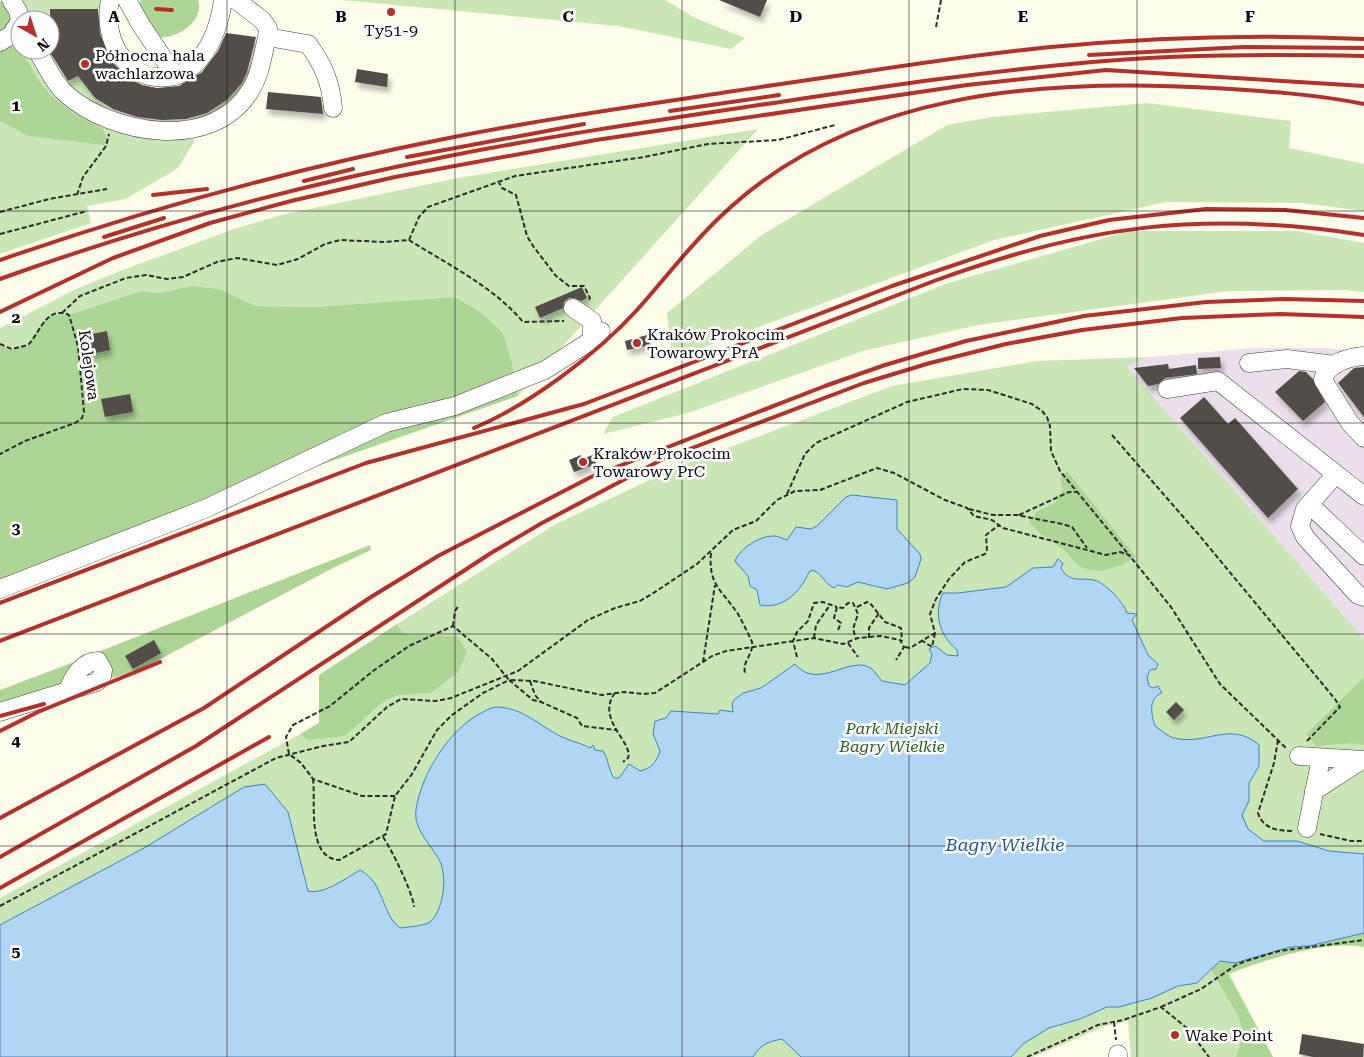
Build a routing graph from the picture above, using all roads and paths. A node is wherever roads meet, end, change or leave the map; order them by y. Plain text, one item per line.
1 (110, 0) edge
2 (127, 0) edge
3 (223, 0) edge
4 (236, 0) edge
5 (940, 0) edge
6 (936, 27) dead end
7 (267, 37) junction
8 (43, 60) edge
9 (175, 76) junction
10 (333, 108) dead end
11 (111, 121) junction
12 (835, 125) dead end
13 (498, 180) junction
14 (108, 189) dead end
15 (77, 194) junction
16 (88, 210) dead end
17 (0, 212) edge
18 (0, 234) edge
19 (409, 240) junction
20 (62, 313) junction
21 (571, 315) junction
22 (0, 344) edge
23 (1364, 356) edge
24 (1249, 363) dead end
25 (1335, 365) junction
26 (1167, 389) dead end
27 (1112, 435) dead end
28 (1364, 438) edge
29 (0, 454) edge
30 (1336, 474) junction
31 (1076, 492) junction
32 (787, 495) junction
33 (1364, 496) edge
34 (1309, 504) junction
35 (967, 508) junction
36 (1017, 515) junction
37 (1000, 525) junction
38 (1087, 549) junction
39 (711, 553) junction
40 (1128, 554) junction
41 (1364, 556) edge
42 (715, 585) junction
43 (0, 589) edge
44 (1364, 597) edge
45 (458, 605) dead end
46 (830, 605) junction
47 (837, 607) junction
48 (857, 607) junction
49 (879, 613) junction
50 (453, 626) junction
51 (838, 630) dead end
52 (935, 633) junction
53 (814, 638) junction
54 (870, 638) junction
55 (856, 639) junction
56 (921, 640) junction
57 (793, 641) junction
58 (902, 641) junction
59 (848, 643) junction
60 (753, 646) junction
61 (904, 647) junction
62 (798, 657) dead end
63 (858, 657) dead end
64 (896, 660) dead end
65 (703, 662) junction
66 (744, 674) dead end
67 (507, 677) junction
68 (509, 680) junction
69 (530, 681) junction
70 (68, 691) dead end
71 (615, 693) junction
72 (541, 702) junction
73 (0, 712) edge
74 (616, 730) junction
75 (1278, 740) junction
76 (289, 754) junction
77 (1299, 756) junction
78 (1321, 758) junction
79 (1363, 760) edge
80 (623, 762) dead end
81 (313, 779) junction
82 (1314, 791) junction
83 (395, 796) junction
84 (1307, 831) junction
85 (384, 837) junction
86 (1364, 841) edge
87 (0, 906) edge
88 (414, 908) dead end
89 (1364, 940) edge
90 (1160, 1007) junction
91 (1114, 1022) junction
92 (1118, 1055) edge
93 (1027, 1057) edge
94 (1208, 1057) edge

1 - 9 lane
2 - 9 lane
3 - 9 lane
4 - 7 lane
5 - 6 path
7 - 10 lane
7 - 11 lane
8 - 11 lane
11 - 15 path
12 - 13 path
13 - 19 path
13 - 21 path
14 - 15 path
15 - 17 path
16 - 18 path
19 - 20 path
19 - 21 path
20 - 22 path
20 - 29 path, Kolejowa
21 - 43 lane
23 - 25 lane
24 - 25 lane
25 - 28 lane
26 - 30 lane
27 - 77 path
30 - 33 lane
30 - 34 lane
31 - 32 path
31 - 36 path
31 - 40 path
32 - 35 path
32 - 39 path
34 - 41 lane
34 - 44 lane
35 - 36 path
35 - 37 path
36 - 38 path
37 - 38 path
37 - 52 path
38 - 40 path
39 - 42 path
39 - 67 path
40 - 75 path
42 - 60 path
42 - 65 path
45 - 50 path
46 - 47 path
46 - 53 path
46 - 57 path
47 - 48 path
47 - 51 path
48 - 49 path
48 - 55 path
49 - 54 path
49 - 58 path
50 - 67 path
50 - 76 path
52 - 56 path
52 - 56 path
53 - 57 path
53 - 59 path
54 - 55 path
54 - 58 path
55 - 59 path
56 - 61 path
57 - 60 path
57 - 62 path
58 - 61 path
59 - 63 path
60 - 65 path
60 - 66 path
61 - 64 path
65 - 71 path
67 - 68 path
67 - 76 path
68 - 69 path
68 - 72 path
68 - 83 path
69 - 71 path
69 - 72 path
70 - 73 lane
71 - 74 path
72 - 74 path
74 - 80 path
75 - 77 path
75 - 84 path
76 - 81 path
76 - 87 path
77 - 78 lane
78 - 79 lane
78 - 82 lane
79 - 82 lane
81 - 83 path
81 - 85 path
82 - 84 lane
83 - 85 path
84 - 86 path
85 - 88 path
89 - 90 path
90 - 91 path
90 - 94 path
91 - 92 path
91 - 93 path

